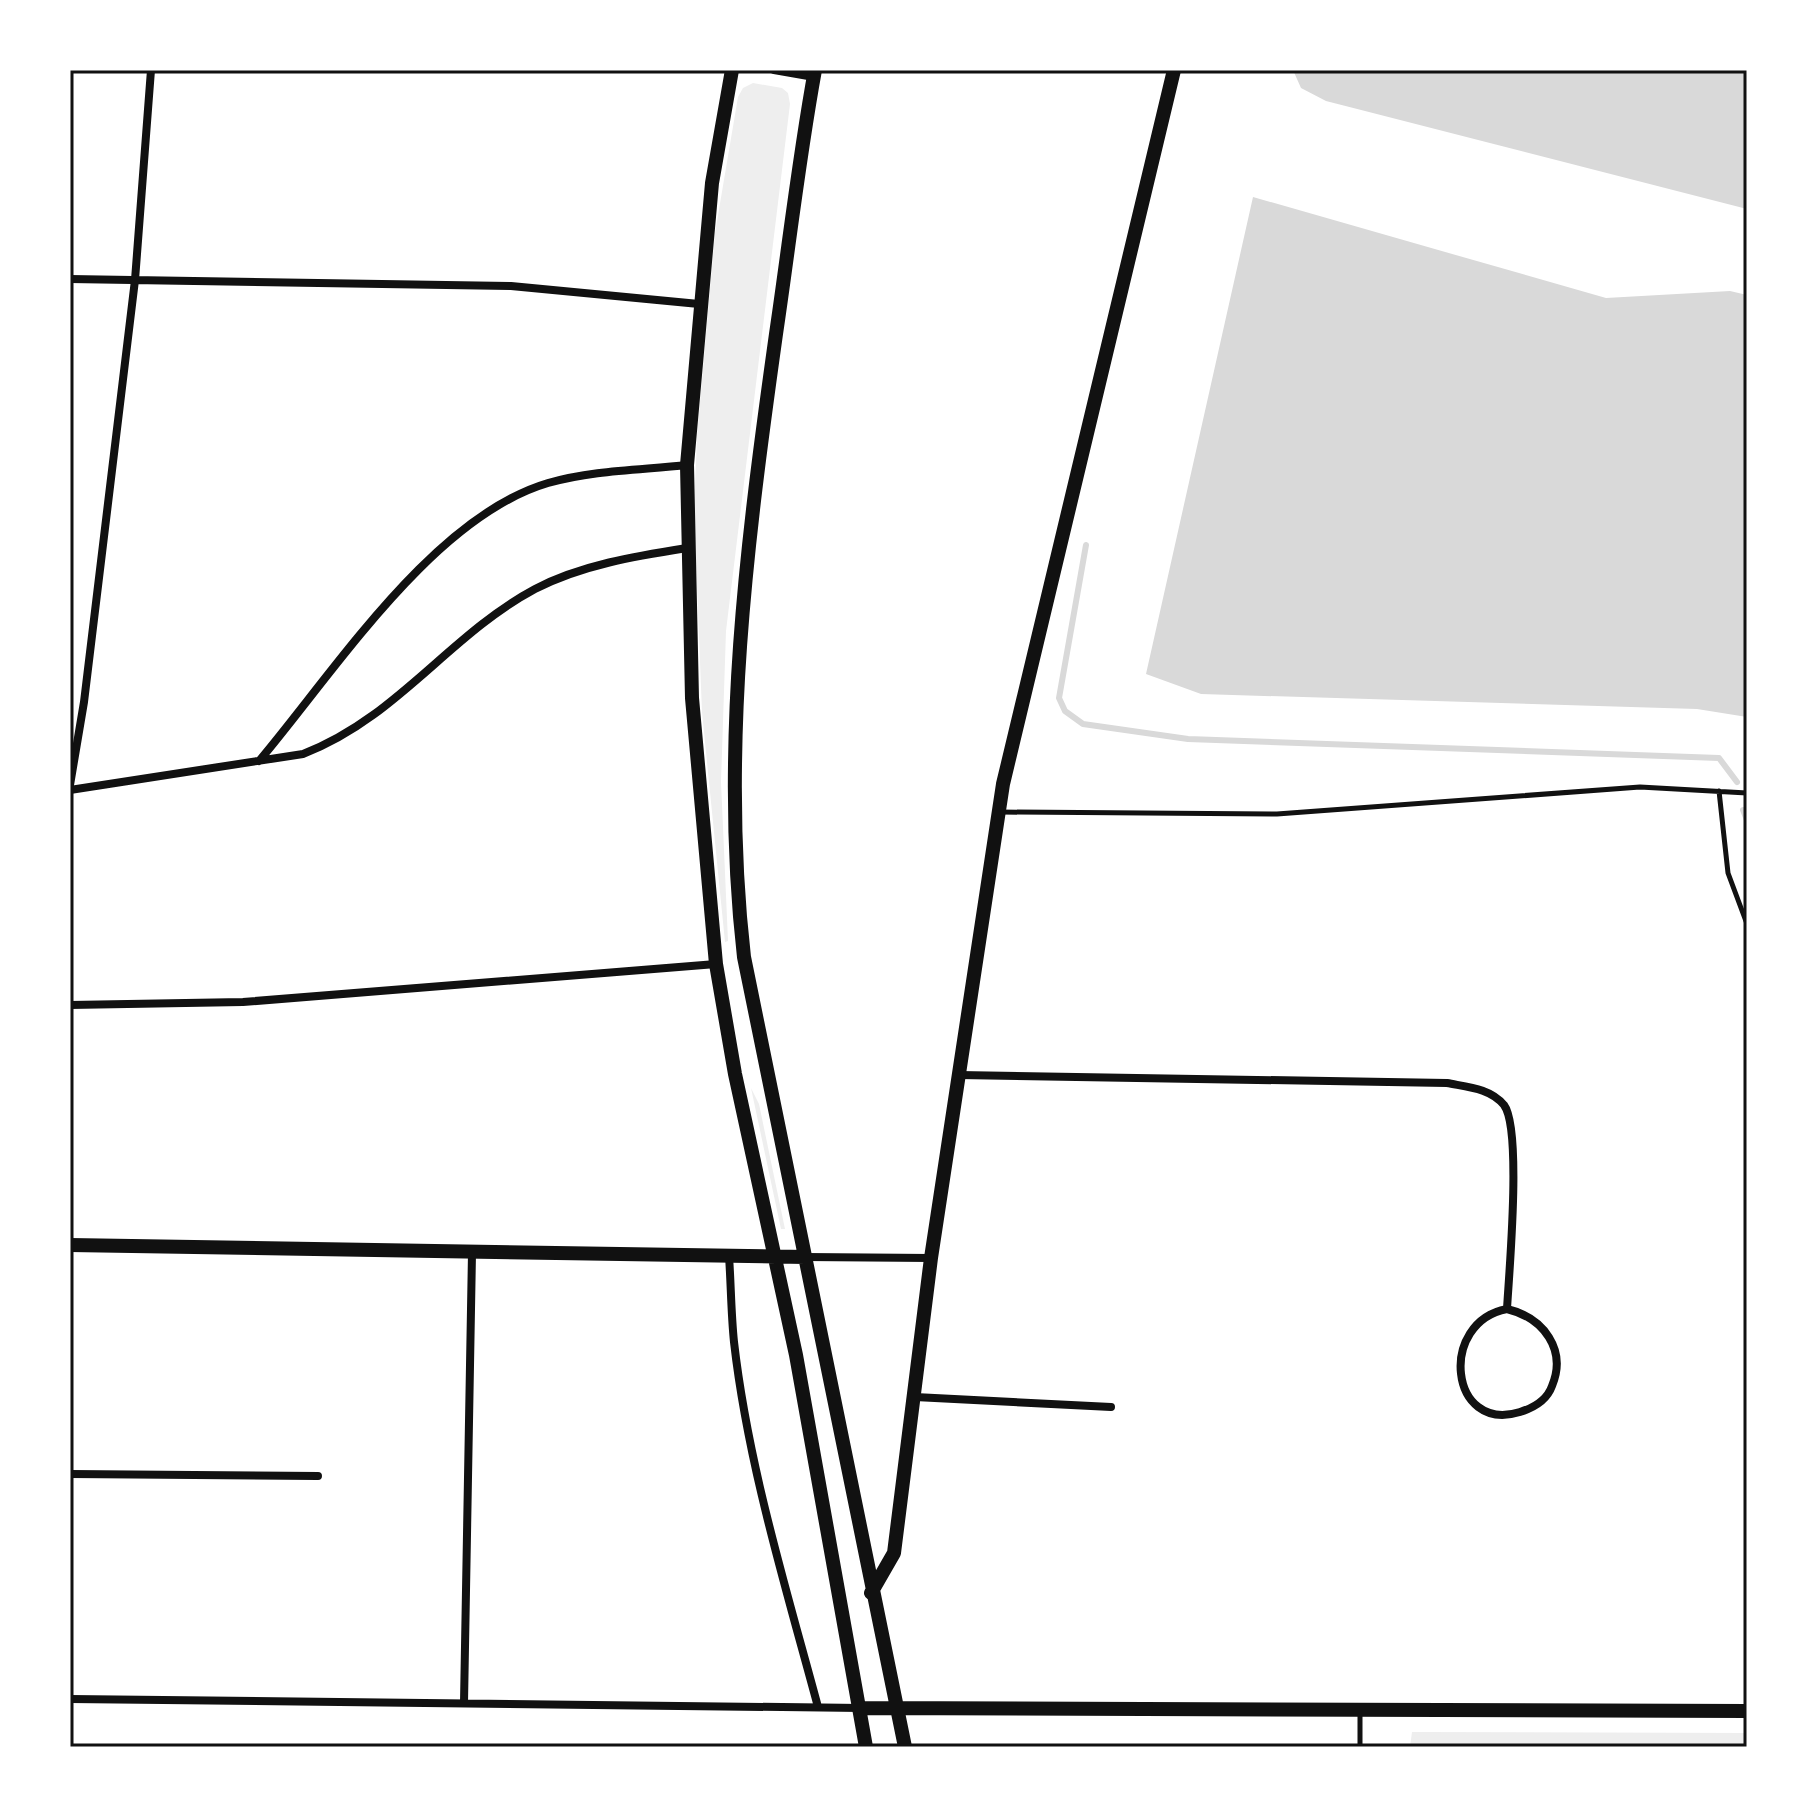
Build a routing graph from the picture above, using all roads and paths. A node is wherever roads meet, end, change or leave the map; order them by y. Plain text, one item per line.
1 (151, 70) edge
2 (732, 70) edge
3 (774, 70) edge
4 (1174, 70) edge
5 (814, 73) edge
6 (70, 279) edge
7 (135, 280) junction
8 (699, 304) junction
9 (687, 465) junction
10 (687, 548) junction
11 (259, 761) junction
12 (70, 787) edge
13 (1719, 791) junction
14 (1747, 793) edge
15 (999, 812) junction
16 (1747, 924) edge
17 (716, 964) junction
18 (70, 1005) edge
19 (959, 1075) junction
20 (70, 1245) edge
21 (472, 1253) junction
22 (729, 1256) junction
23 (775, 1256) junction
24 (805, 1257) junction
25 (931, 1258) junction
26 (1507, 1309) junction
27 (915, 1397) junction
28 (1111, 1407) dead end
29 (70, 1474) edge
30 (318, 1476) dead end
31 (871, 1593) junction
32 (70, 1699) edge
33 (464, 1703) junction
34 (818, 1707) junction
35 (862, 1708) junction
36 (896, 1709) junction
37 (1360, 1710) junction
38 (1747, 1711) edge
39 (866, 1747) edge
40 (905, 1747) edge
41 (1360, 1747) edge

1 - 7 street
2 - 8 street
3 - 5 street
4 - 15 street
5 - 24 street
6 - 7 street
7 - 8 street
7 - 12 street
8 - 9 street
9 - 10 street
9 - 11 street
10 - 11 street
10 - 17 street
11 - 12 street
13 - 14 lane
13 - 15 lane
13 - 16 lane
15 - 19 street
17 - 18 street
17 - 23 street
19 - 25 street
19 - 26 street
20 - 21 street
21 - 22 street
21 - 33 street
22 - 23 street
22 - 34 street
23 - 24 street
23 - 35 street
24 - 25 street
24 - 31 street
25 - 27 street
26 - 26 street
27 - 28 street
27 - 31 street
29 - 30 street
31 - 36 street
32 - 33 street
33 - 34 street
34 - 35 street
35 - 36 street
35 - 39 street
36 - 37 street
36 - 40 street
37 - 38 street
37 - 41 lane

